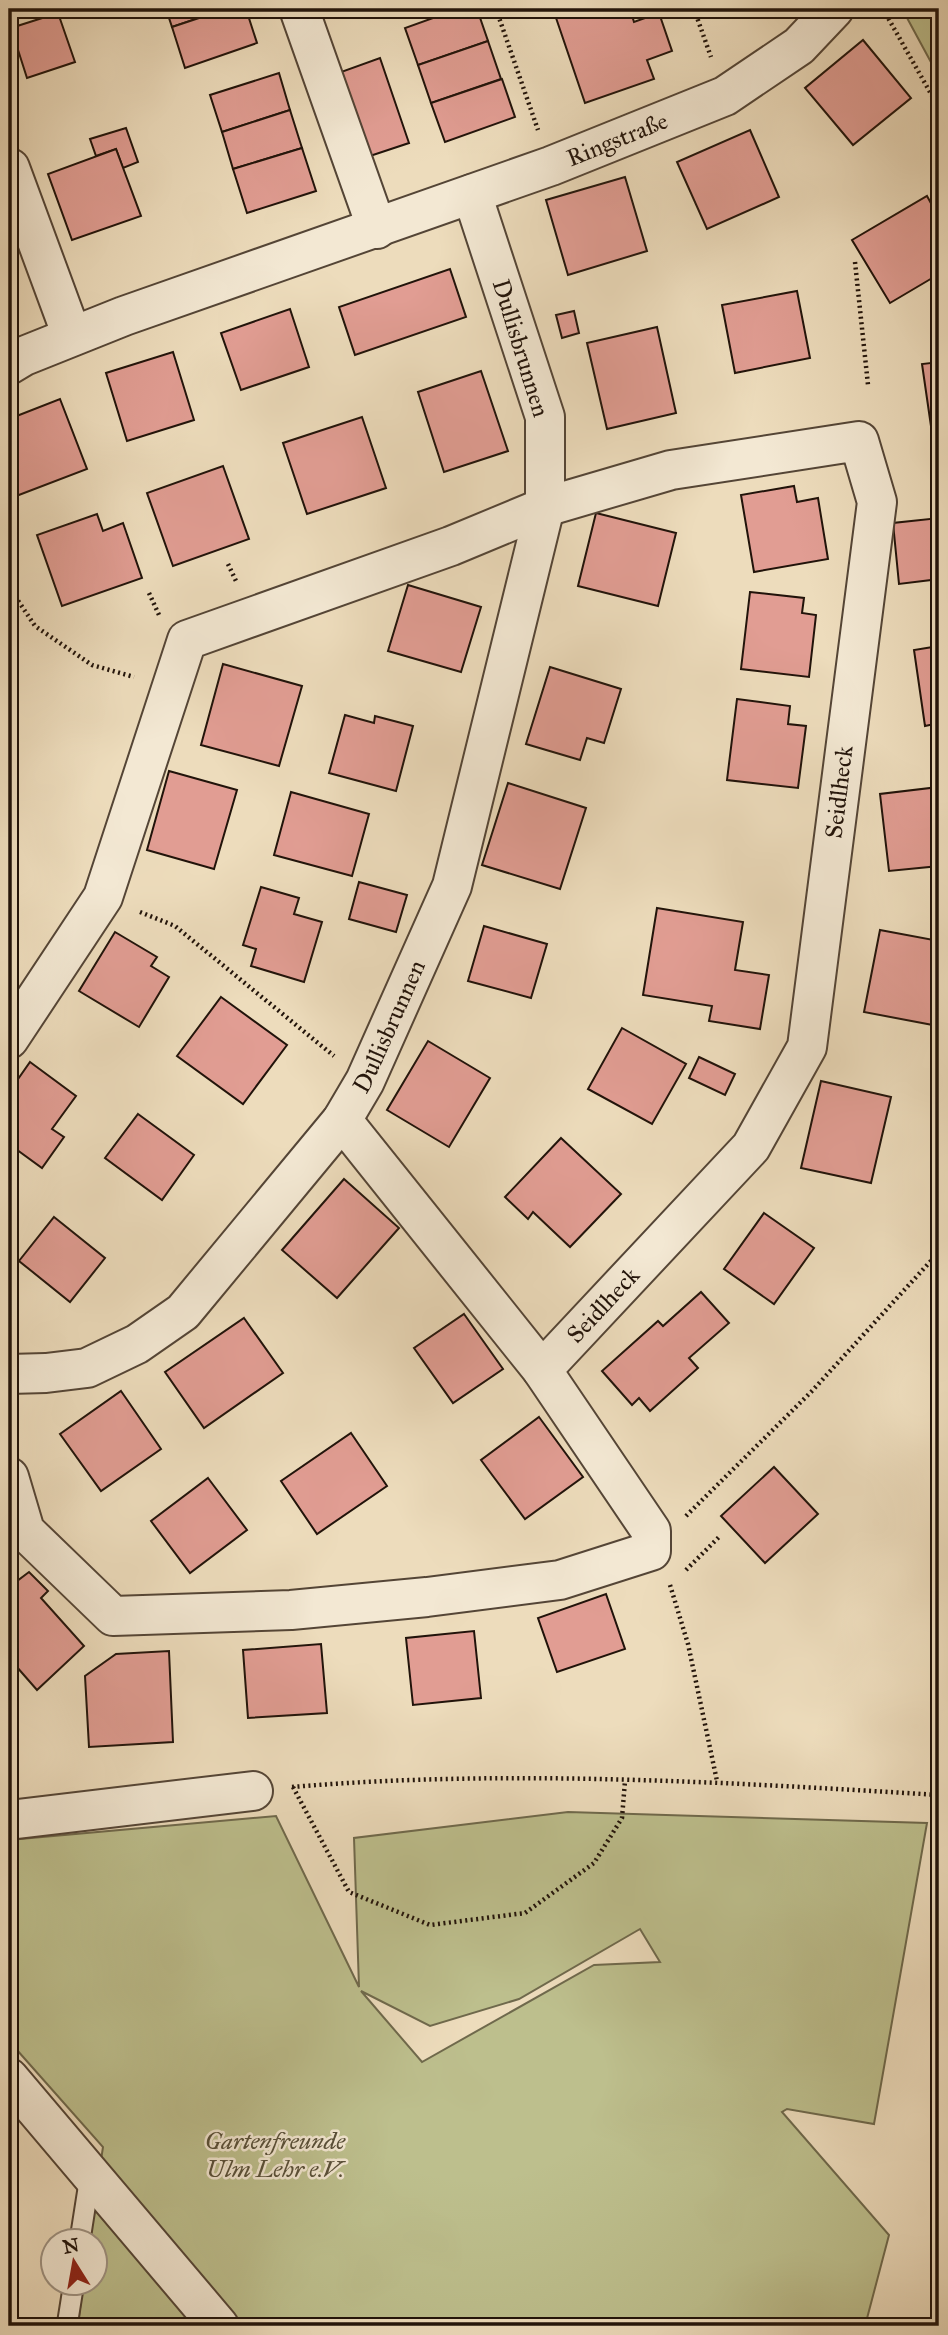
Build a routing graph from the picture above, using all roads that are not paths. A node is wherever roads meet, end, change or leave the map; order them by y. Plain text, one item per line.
1 (299, 9) edge
2 (834, 9) edge
3 (10, 168) edge
4 (472, 194) junction
5 (377, 229) junction
6 (72, 336) junction
7 (9, 365) edge
8 (545, 507) junction
9 (9, 1039) edge
10 (342, 1120) junction
11 (542, 1370) junction
12 (9, 1374) edge
13 (9, 1477) edge
14 (253, 1791) road end
15 (9, 1820) edge
16 (9, 2078) edge
17 (90, 2175) junction
18 (82, 2226) edge
19 (72, 2296) edge
20 (67, 2326) edge
21 (219, 2326) edge

1 - 5 street
2 - 4 street, Ringstraße
3 - 6 street
4 - 5 street, Ringstraße
4 - 8 street, Dullisbrunnen
5 - 6 street, Ringstraße
6 - 7 street, Ringstraße
8 - 9 street
8 - 10 street, Dullisbrunnen
8 - 11 street, Seidlheck
10 - 11 street
10 - 12 street, Dullisbrunnen
11 - 13 street
14 - 15 street
16 - 17 street
17 - 18 lane
17 - 21 street
19 - 20 lane

